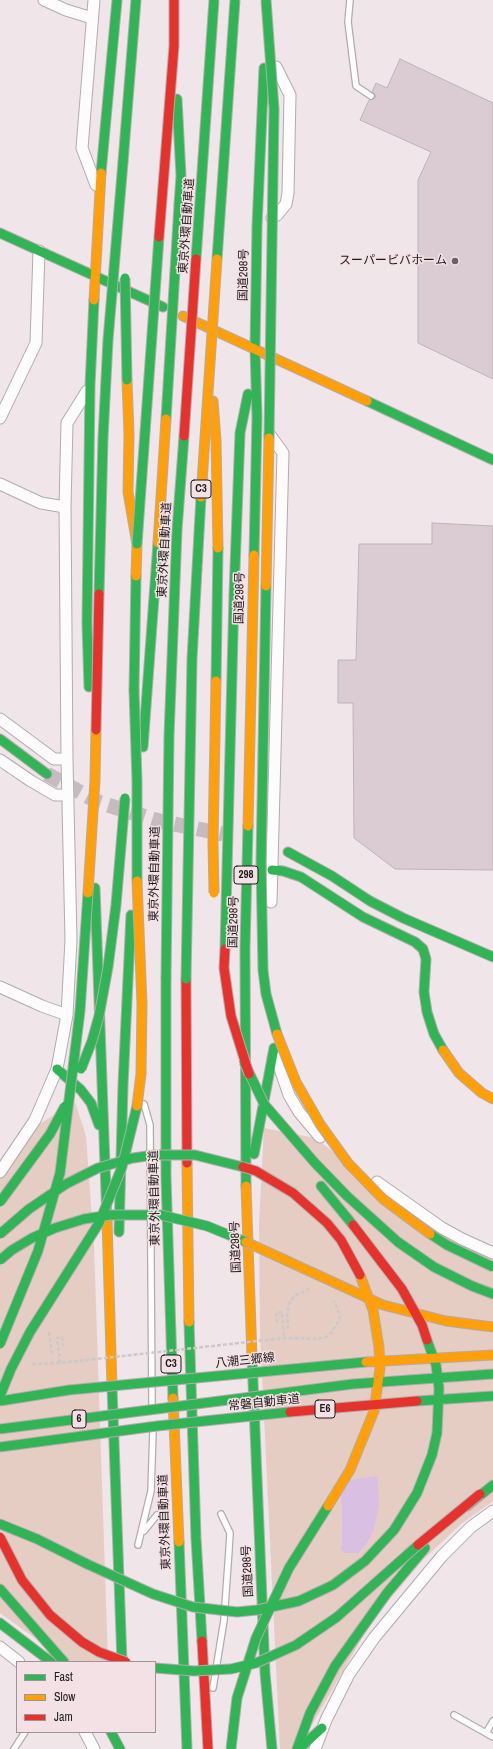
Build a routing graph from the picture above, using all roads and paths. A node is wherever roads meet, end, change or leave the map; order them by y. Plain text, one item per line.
1 (44, 0) edge
2 (94, 0) edge
3 (117, 0) edge
4 (136, 0) edge
5 (174, 0) edge
6 (214, 0) edge
7 (235, 0) edge
8 (267, 0) edge
9 (350, 0) edge
10 (92, 18) junction
11 (174, 46) junction
12 (265, 47) junction
13 (371, 96) dead end
14 (127, 162) junction
15 (99, 192) junction
16 (257, 226) junction
17 (0, 233) edge
18 (126, 242) dead end
19 (39, 251) junction
20 (125, 265) dead end
21 (96, 276) junction
22 (255, 348) junction
23 (256, 358) junction
24 (210, 365) junction
25 (90, 386) junction
26 (257, 417) junction
27 (0, 418) edge
28 (493, 460) edge
29 (0, 484) edge
30 (65, 507) junction
31 (137, 544) junction
32 (134, 690) junction
33 (0, 719) edge
34 (0, 739) edge
35 (67, 759) junction
36 (0, 760) edge
37 (127, 772) dead end
38 (47, 774) tunnel mouth
39 (126, 787) dead end
40 (68, 795) junction
41 (288, 852) dead end
42 (272, 870) junction
43 (214, 903) dead end
44 (215, 949) dead end
45 (493, 957) edge
46 (0, 987) edge
47 (67, 1015) junction
48 (274, 1048) junction
49 (57, 1069) junction
50 (249, 1074) junction
51 (134, 1095) dead end
52 (493, 1099) edge
53 (264, 1104) junction
54 (104, 1148) junction
55 (0, 1172) edge
56 (246, 1184) junction
57 (0, 1202) edge
58 (0, 1234) edge
59 (119, 1241) dead end
60 (493, 1253) edge
61 (0, 1260) edge
62 (118, 1265) dead end
63 (493, 1267) edge
64 (316, 1290) dead end
65 (493, 1294) edge
66 (331, 1297) dead end
67 (277, 1323) dead end
68 (493, 1327) edge
69 (46, 1328) dead end
70 (288, 1329) dead end
71 (110, 1338) junction
72 (284, 1338) junction
73 (0, 1344) edge
74 (63, 1346) dead end
75 (52, 1355) dead end
76 (493, 1355) edge
77 (60, 1363) junction
78 (29, 1364) dead end
79 (493, 1374) edge
80 (0, 1396) edge
81 (493, 1396) edge
82 (0, 1401) edge
83 (155, 1411) junction
84 (155, 1424) junction
85 (0, 1429) edge
86 (0, 1447) edge
87 (493, 1485) edge
88 (480, 1494) junction
89 (493, 1511) edge
90 (222, 1514) dead end
91 (157, 1515) dead end
92 (0, 1524) edge
93 (142, 1533) junction
94 (0, 1537) edge
95 (138, 1546) dead end
96 (0, 1589) edge
97 (0, 1623) edge
98 (121, 1637) junction
99 (0, 1647) edge
100 (17, 1661) edge
101 (50, 1661) edge
102 (63, 1661) edge
103 (118, 1661) edge
104 (122, 1661) edge
105 (123, 1661) edge
106 (156, 1668) edge
107 (265, 1673) junction
108 (454, 1716) dead end
109 (206, 1719) junction
110 (493, 1721) edge
111 (322, 1728) junction
112 (25, 1733) edge
113 (86, 1733) edge
114 (486, 1733) junction
115 (108, 1734) edge
116 (493, 1737) edge
117 (126, 1738) dead end
118 (262, 1741) dead end
119 (14, 1749) edge
120 (94, 1749) edge
121 (120, 1749) edge
122 (126, 1749) edge
123 (187, 1749) edge
124 (208, 1749) edge
125 (231, 1749) edge
126 (272, 1749) edge
127 (298, 1749) edge
128 (315, 1749) edge

1 - 10 street
2 - 10 street
3 - 15 main road
4 - 14 main road
5 - 11 main road, bridge
6 - 123 main road, 東京外環自動車道 / C3, bridge
7 - 24 main road, C3, bridge
8 - 12 main road, 国道298号
8 - 63 main road, bridge
9 - 13 lane
10 - 15 street
11 - 31 main road, bridge
11 - 59 main road, bridge
12 - 16 main road, 国道298号
12 - 16 street
14 - 18 main road
14 - 73 main road, bridge
15 - 21 main road
16 - 22 main road, 国道298号
17 - 19 main road
19 - 21 main road
19 - 27 street
20 - 31 main road, bridge
21 - 22 main road
21 - 25 main road
22 - 23 main road, 国道298号
22 - 28 main road
23 - 26 main road, 国道298号 / 298
23 - 50 main road, bridge
24 - 43 main road, bridge
24 - 109 main road, C3, bridge
25 - 30 street
25 - 54 main road
26 - 42 street
26 - 56 main road, 国道298号 / 298
29 - 30 street
30 - 35 street
31 - 32 main road
32 - 37 main road, bridge
32 - 80 main road, bridge
33 - 35 street
34 - 38 main road
35 - 40 street
36 - 40 street
39 - 57 main road, bridge
40 - 47 street
41 - 45 main road
42 - 48 street
42 - 52 main road
44 - 50 main road, bridge
46 - 47 street
47 - 49 street
48 - 56 main road
48 - 60 street
49 - 54 main road
49 - 55 street
50 - 53 main road, bridge
51 - 83 lane
53 - 65 main road
53 - 92 main road, bridge
54 - 71 main road
56 - 107 main road, 国道298号 / 298
58 - 125 main road, bridge
61 - 68 main road, bridge
62 - 71 main road
64 - 70 path, bridge
66 - 72 path, bridge
67 - 72 path
69 - 75 path, bridge
71 - 98 main road
72 - 77 path, bridge
74 - 77 path
76 - 82 main road, 八潮三郷線, bridge
77 - 78 path, bridge
79 - 83 main road, 常磐自動車道 / E6, bridge
81 - 84 main road, 常磐自動車道 / E6, bridge
83 - 85 main road, 6, bridge
84 - 86 main road, 6, bridge
84 - 93 lane
87 - 88 main road
88 - 106 main road, bridge
88 - 127 main road, bridge
89 - 111 street
90 - 109 lane
91 - 93 lane
93 - 95 lane
94 - 105 main road, bridge
96 - 102 main road
97 - 101 main road
98 - 103 main road
98 - 104 main road
99 - 100 street
107 - 118 main road
107 - 126 main road, 国道298号 / 298
108 - 114 lane
109 - 124 main road, C3
110 - 114 lane
111 - 127 main road
111 - 128 street
112 - 119 lane
113 - 120 street
114 - 116 lane
115 - 121 main road
117 - 122 main road

